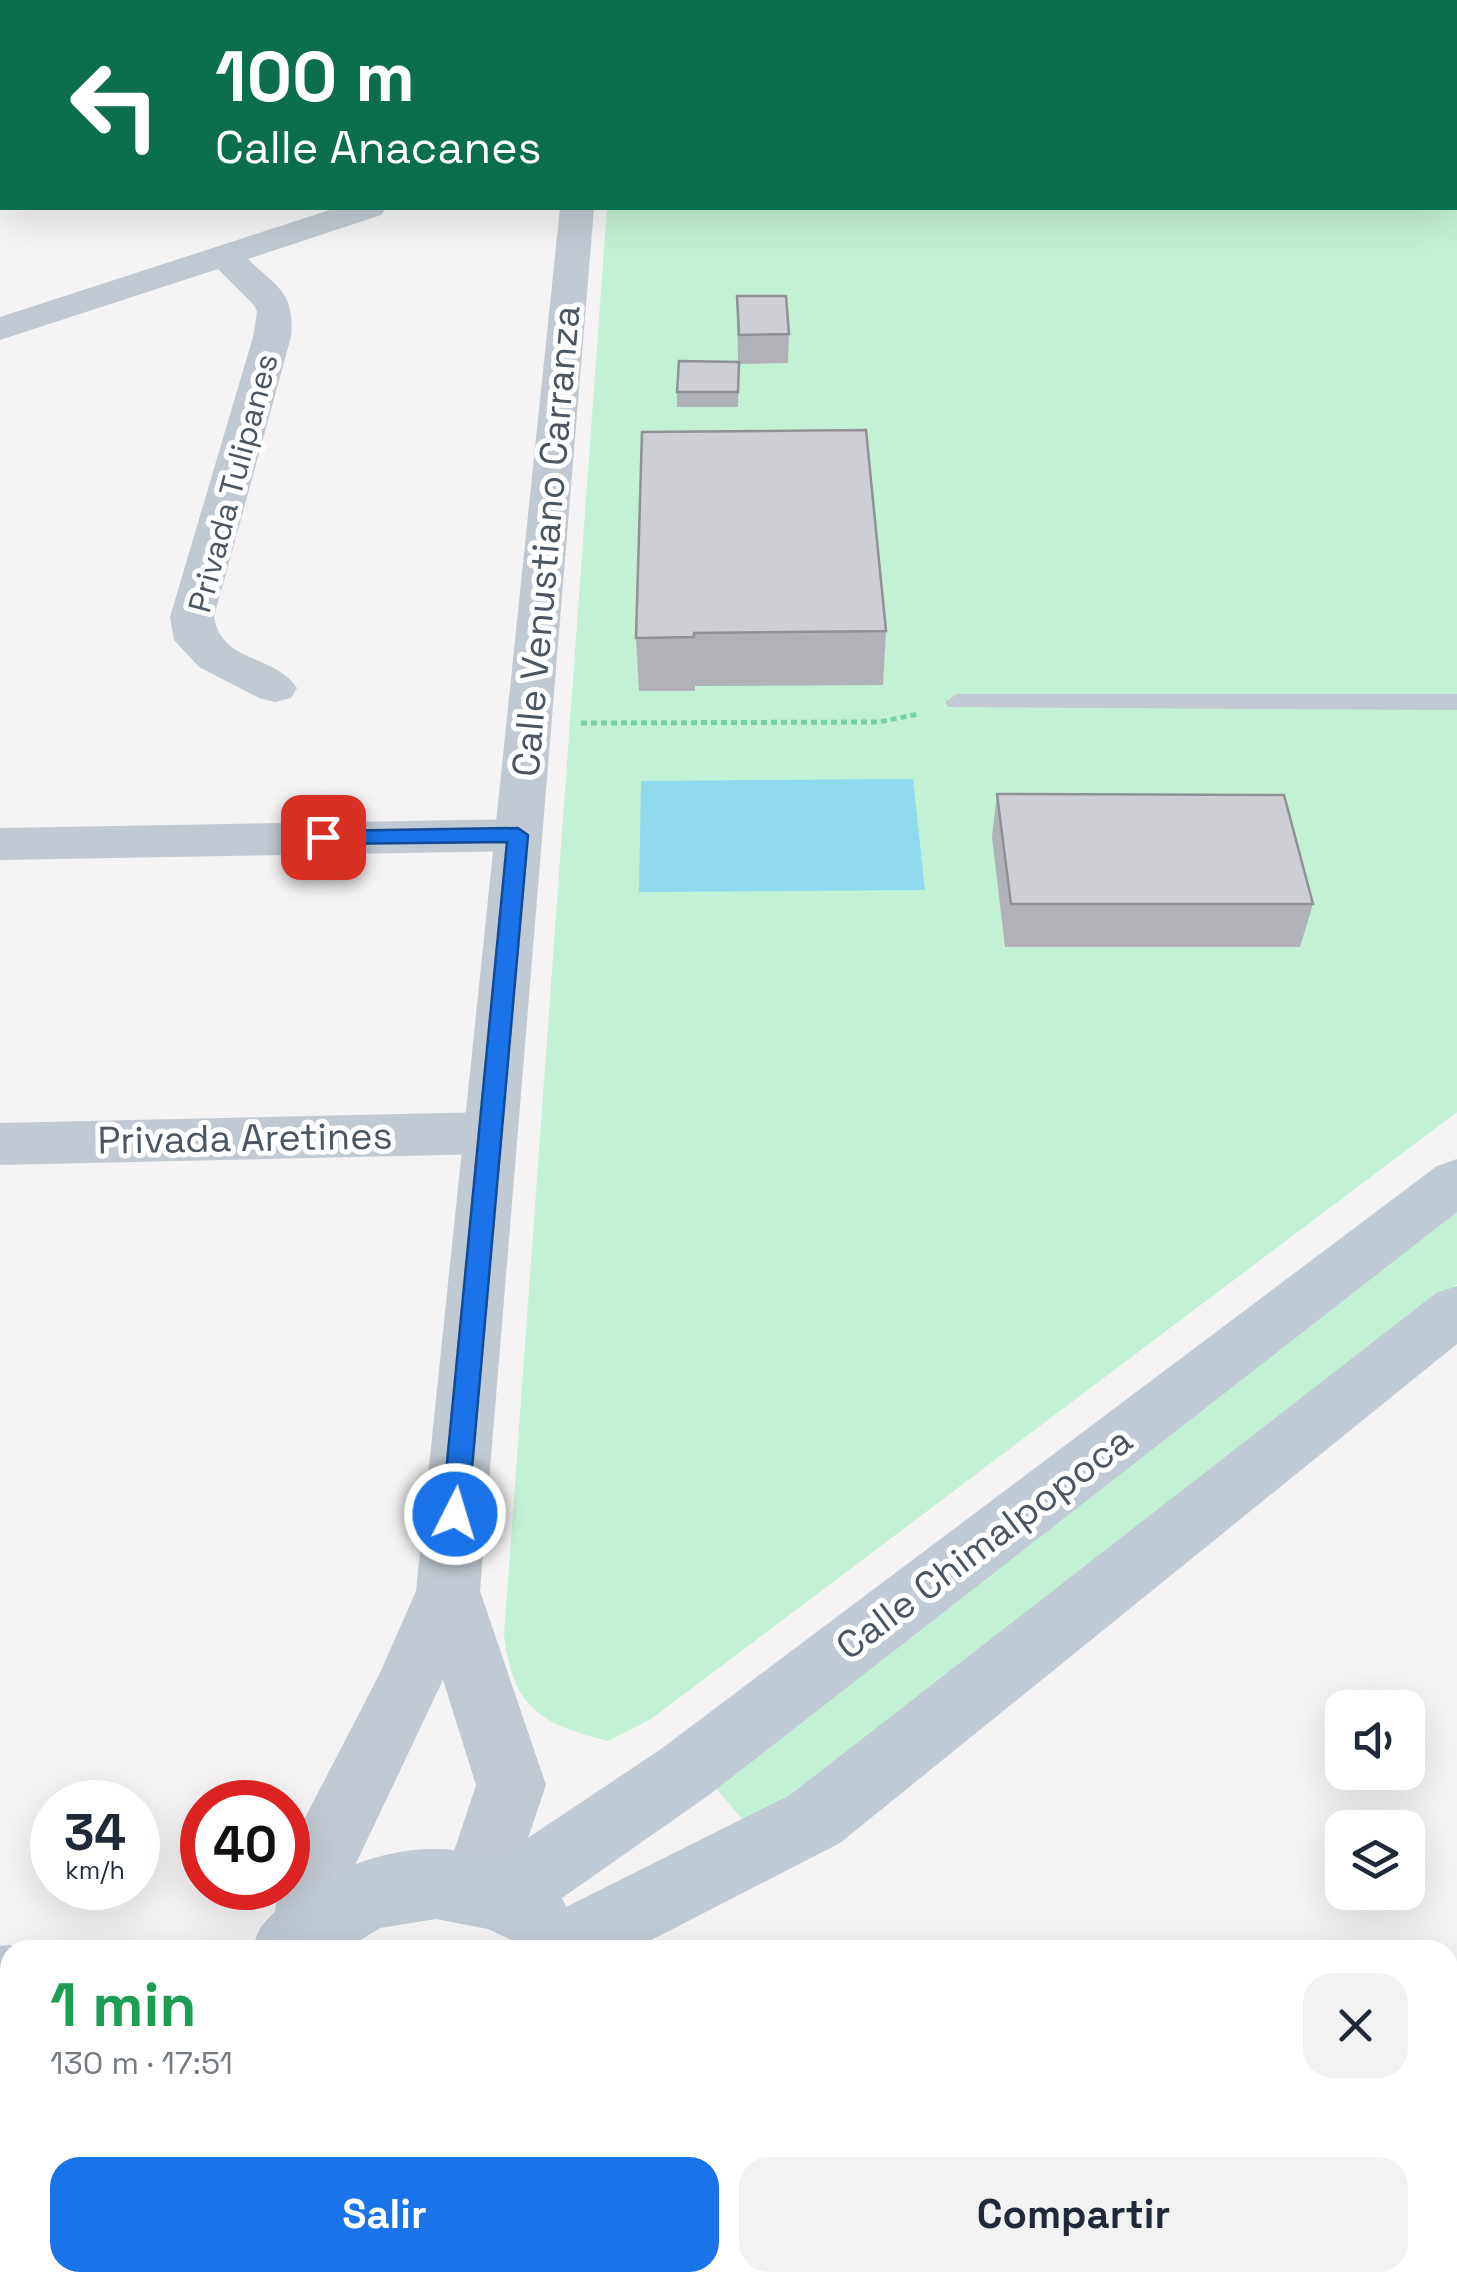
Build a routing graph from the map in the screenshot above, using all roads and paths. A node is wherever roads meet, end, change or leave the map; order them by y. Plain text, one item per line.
1 (359, 210) edge
2 (576, 210) edge
3 (223, 255) junction
4 (0, 329) edge
5 (274, 688) dead end
6 (958, 702) joint
7 (1457, 702) edge
8 (529, 723) junction
9 (518, 835) junction
10 (0, 844) edge
11 (490, 1133) junction
12 (0, 1144) edge
13 (1457, 1181) edge
14 (1457, 1310) edge
15 (448, 1590) junction
16 (491, 1891) junction
17 (298, 1939) edge
18 (561, 1940) edge
19 (582, 1940) edge

1 - 3 street
2 - 8 street, Calle Venustiano Carranza
3 - 4 street
3 - 5 street, Privada Tulipanes
6 - 7 lane
6 - 8 path
8 - 9 street, Calle Venustiano Carranza
9 - 10 street
9 - 11 street, Calle Venustiano Carranza
11 - 12 street, Privada Aretines
11 - 15 street, Calle Venustiano Carranza
13 - 16 main road, Calle Chimalpopoca
14 - 19 main road
15 - 16 street, Calle Venustiano Carranza
15 - 17 street, Calle Venustiano Carranza
16 - 17 main road
16 - 18 main road

